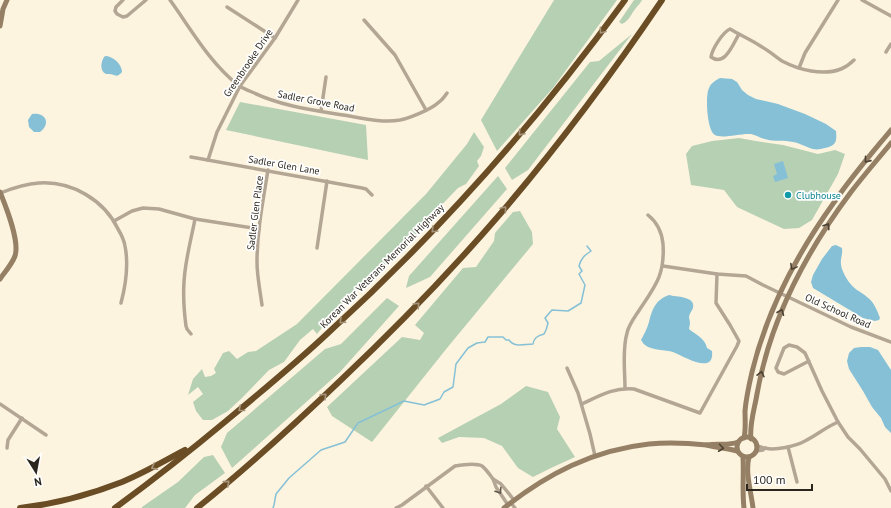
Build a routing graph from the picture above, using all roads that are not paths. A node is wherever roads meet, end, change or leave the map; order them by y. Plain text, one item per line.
1 (7, 0) edge
2 (123, 0) edge
3 (146, 0) edge
4 (170, 0) edge
5 (298, 0) edge
6 (625, 0) edge
7 (662, 0) edge
8 (838, 0) edge
9 (862, 0) edge
10 (227, 7) dead end
11 (891, 16) edge
12 (364, 20) dead end
13 (0, 26) edge
14 (739, 34) junction
15 (275, 38) junction
16 (891, 44) edge
17 (886, 52) dead end
18 (854, 60) dead end
19 (798, 68) junction
20 (326, 77) dead end
21 (240, 86) junction
22 (447, 93) dead end
23 (426, 110) junction
24 (321, 111) junction
25 (891, 130) edge
26 (891, 143) edge
27 (191, 157) dead end
28 (208, 160) junction
29 (268, 170) junction
30 (327, 181) junction
31 (0, 193) edge
32 (372, 195) dead end
33 (648, 215) dead end
34 (195, 219) junction
35 (114, 221) junction
36 (259, 229) junction
37 (317, 248) dead end
38 (663, 266) junction
39 (717, 274) junction
40 (0, 280) edge
41 (780, 293) junction
42 (787, 297) junction
43 (120, 303) dead end
44 (262, 305) dead end
45 (191, 334) dead end
46 (891, 342) edge
47 (809, 361) junction
48 (567, 368) dead end
49 (625, 388) junction
50 (0, 404) edge
51 (582, 404) junction
52 (22, 418) junction
53 (838, 422) junction
54 (46, 434) dead end
55 (744, 438) junction
56 (751, 439) junction
57 (201, 442) junction
58 (738, 442) junction
59 (707, 445) junction
60 (788, 447) junction
61 (7, 448) dead end
62 (756, 448) junction
63 (738, 451) junction
64 (595, 456) junction
65 (743, 457) junction
66 (749, 457) junction
67 (493, 479) junction
68 (797, 482) dead end
69 (426, 486) junction
70 (891, 491) edge
71 (509, 504) edge
72 (20, 508) edge
73 (115, 508) edge
74 (197, 508) edge
75 (396, 508) edge
76 (443, 508) edge
77 (515, 508) edge
78 (744, 508) edge
79 (753, 508) edge

1 - 13 street
2 - 3 street
4 - 21 street, Sadler Grove Road
5 - 15 street, Greenbrooke Drive
6 -> 57 highway, Korean War Veterans Memorial Highway
74 -> 7 highway
8 - 19 street
9 - 11 street
10 - 15 street
12 - 23 street
14 - 14 street
14 - 19 street
15 - 21 street, Greenbrooke Drive
16 - 17 street
18 - 19 street
20 - 24 street
21 - 24 street, Sadler Grove Road
21 - 28 street, Greenbrooke Drive
22 - 23 street, Sadler Grove Road
23 - 24 street, Sadler Grove Road
25 -> 41 street
42 -> 26 street
27 - 28 street, Sadler Glen Lane
28 - 29 street, Sadler Glen Lane
29 - 30 street, Sadler Glen Lane
29 - 36 street, Sadler Glen Place
30 - 32 street, Sadler Glen Lane
30 - 37 street
31 - 35 street
31 - 40 street
33 - 38 street
34 - 35 street
34 - 36 street
34 - 45 street
35 - 43 street
36 - 44 street, Sadler Glen Place
38 - 39 street, Old School Road
38 - 49 street
39 - 41 street, Old School Road
39 - 49 street
41 - 42 street, Old School Road
41 - 55 street
42 - 46 street, Old School Road
56 -> 42 street
47 - 47 street
47 - 53 street
48 - 51 street
49 - 51 street
50 - 52 street
51 - 64 street
52 - 54 street
52 - 61 street
53 - 60 street
53 - 70 street
55 - 56 street
55 - 58 street
56 - 62 street
57 -> 72 highway
57 - 73 highway, Korean War Veterans Memorial Highway
58 - 59 street
58 - 63 street
59 -> 63 street
59 - 64 street
60 - 62 street
60 - 68 street
62 - 66 street
63 - 65 street
64 - 71 street
65 - 66 street
65 - 78 street
66 - 79 street
67 - 69 street
67 -> 71 street
67 - 71 street
69 - 75 street
69 - 76 street
71 - 77 street

